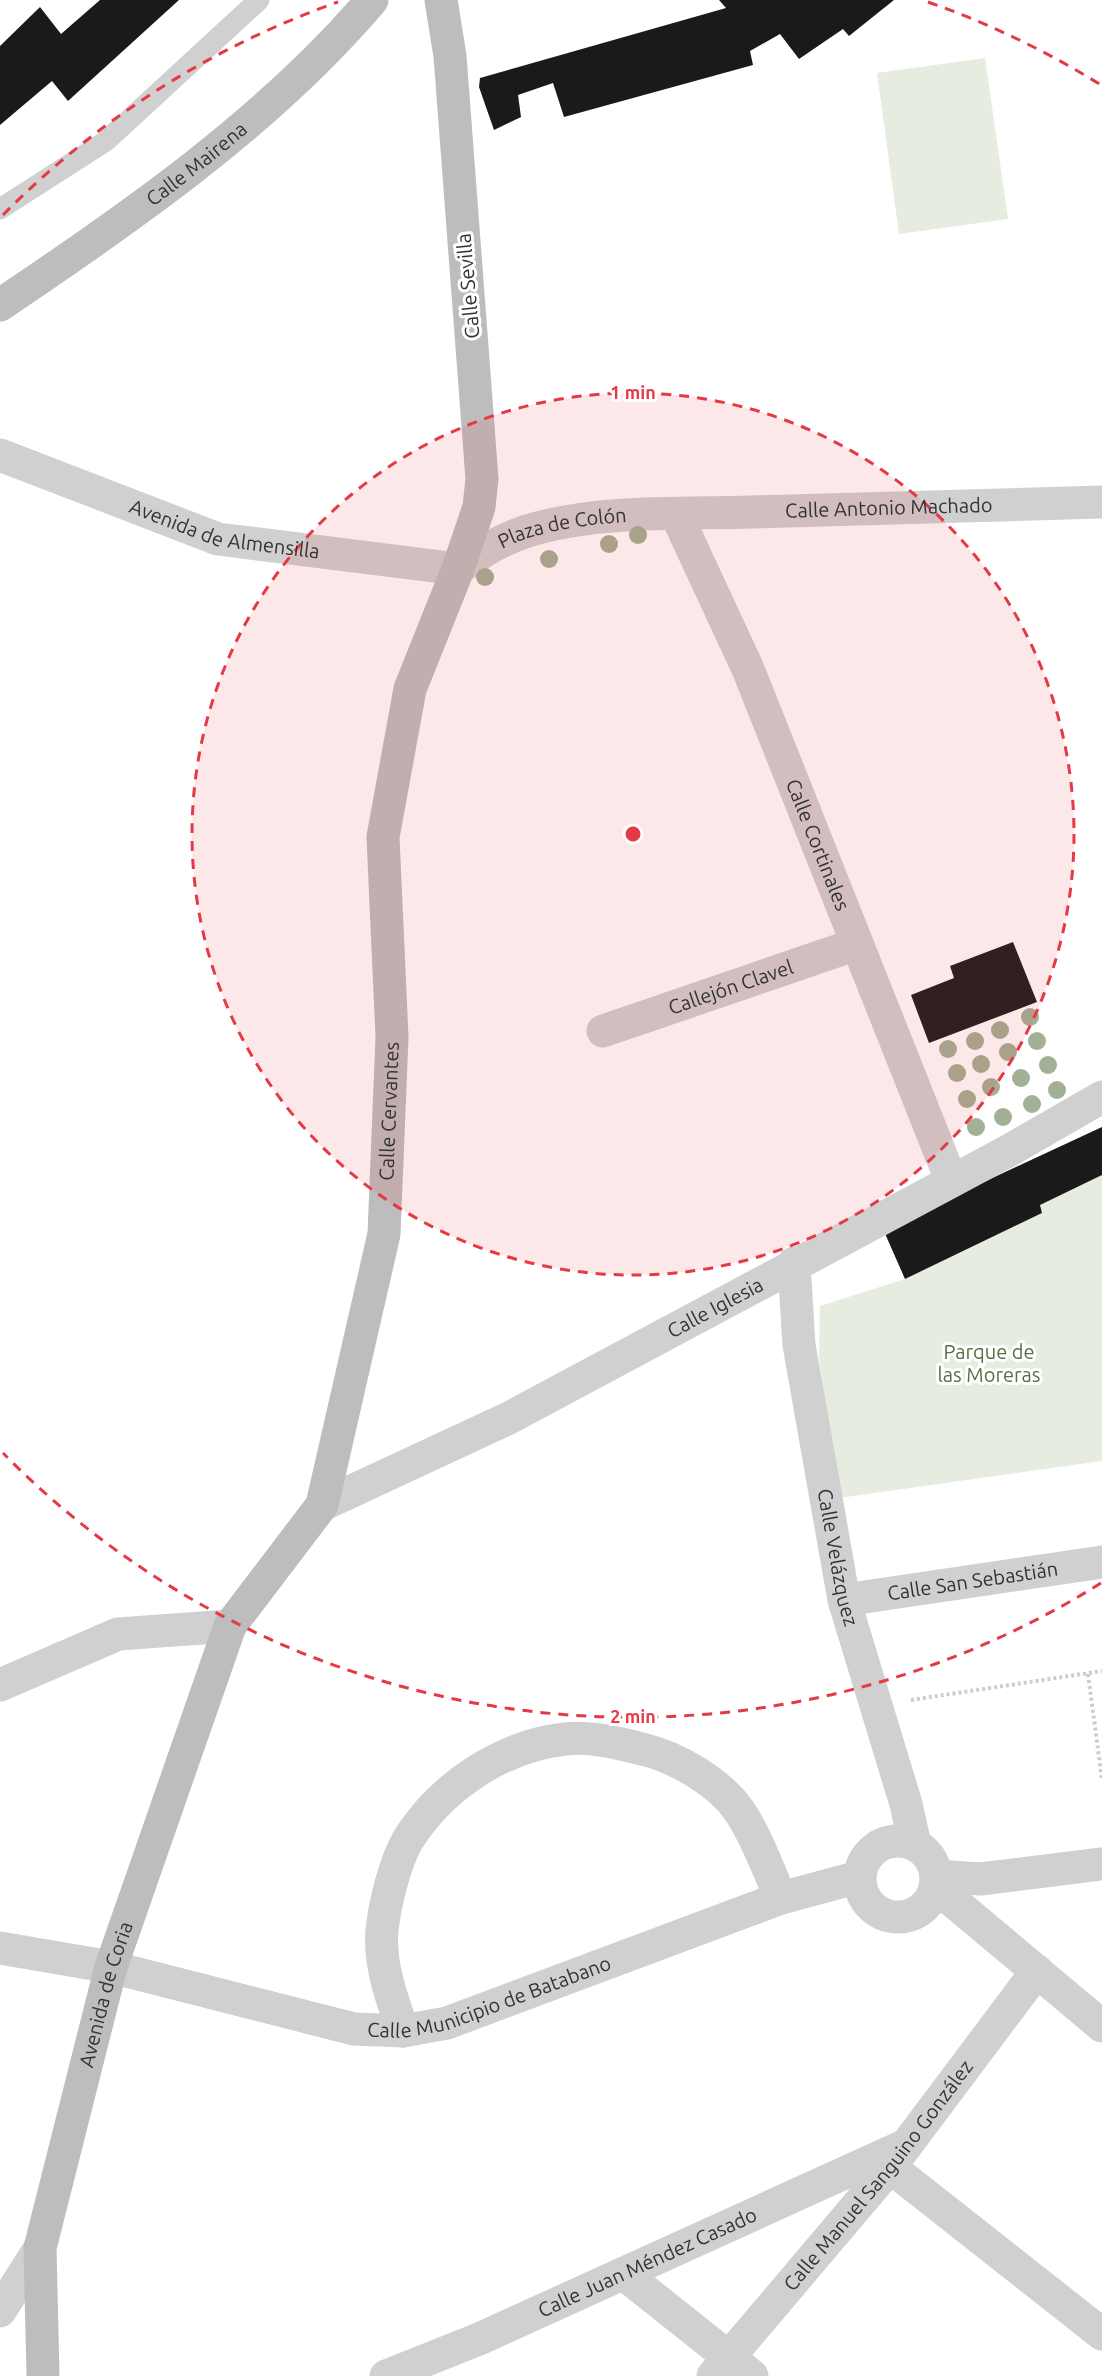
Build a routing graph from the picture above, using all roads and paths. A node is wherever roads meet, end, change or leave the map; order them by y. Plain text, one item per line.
1 (259, 0) edge
2 (372, 0) edge
3 (441, 0) edge
4 (0, 209) edge
5 (0, 305) edge
6 (0, 455) edge
7 (1102, 502) edge
8 (676, 514) junction
9 (458, 569) junction
10 (857, 944) junction
11 (603, 1030) dead end
12 (1102, 1097) edge
13 (951, 1180) junction
14 (794, 1263) junction
15 (322, 1506) junction
16 (1102, 1562) edge
17 (844, 1600) junction
18 (230, 1626) junction
19 (1102, 1671) edge
20 (1088, 1674) junction
21 (0, 1684) edge
22 (877, 1704) junction
23 (1102, 1780) edge
24 (915, 1845) junction
25 (1102, 1864) edge
26 (859, 1877) junction
27 (935, 1883) junction
28 (781, 1898) junction
29 (0, 1948) edge
30 (111, 1967) junction
31 (1037, 1971) junction
32 (1102, 2026) edge
33 (404, 2031) junction
34 (898, 2156) junction
35 (40, 2248) junction
36 (624, 2274) junction
37 (0, 2311) edge
38 (1102, 2334) edge
39 (731, 2370) edge
40 (43, 2376) edge
41 (386, 2376) edge

1 - 4 lane
2 - 5 main road, Calle Mairena
3 - 9 main road, Calle Sevilla
6 - 9 street, Avenida de Almensilla
7 - 8 street, Calle Antonio Machado
8 - 9 street, Plaza de Colón
8 - 10 street, Calle Cortinales
9 - 15 main road, Calle Cervantes
10 - 11 street, Callejón Clavel
10 - 13 street, Calle Cortinales
12 - 13 street, Calle Iglesia
13 - 14 street, Calle Iglesia
14 - 15 street, Calle Iglesia
14 - 17 street, Calle Velázquez
15 - 18 main road, Calle Cervantes
16 - 17 street, Calle San Sebastián
17 - 22 street, Calle Velázquez
18 - 21 street
18 - 30 main road, Avenida de Coria
19 - 20 path
20 - 22 path
20 - 23 path
22 - 24 street, Calle Velázquez
24 - 26 street
24 - 27 street
25 - 27 street
26 - 27 street
26 - 28 street, Calle Municipio de Batabano
27 - 31 street
28 - 33 street, Calle Municipio de Batabano
28 - 33 street
29 - 30 street, Calle Municipio de Batabano
30 - 33 street, Calle Municipio de Batabano
30 - 35 main road, Avenida de Coria
31 - 32 street
31 - 34 street, Calle Manuel Sanguino González
34 - 36 street, Calle Juan Méndez Casado
34 - 38 street
34 - 39 street, Calle Manuel Sanguino González
35 - 37 street
35 - 40 main road, Avenida de Coria
36 - 39 street
36 - 41 street, Calle Juan Méndez Casado

